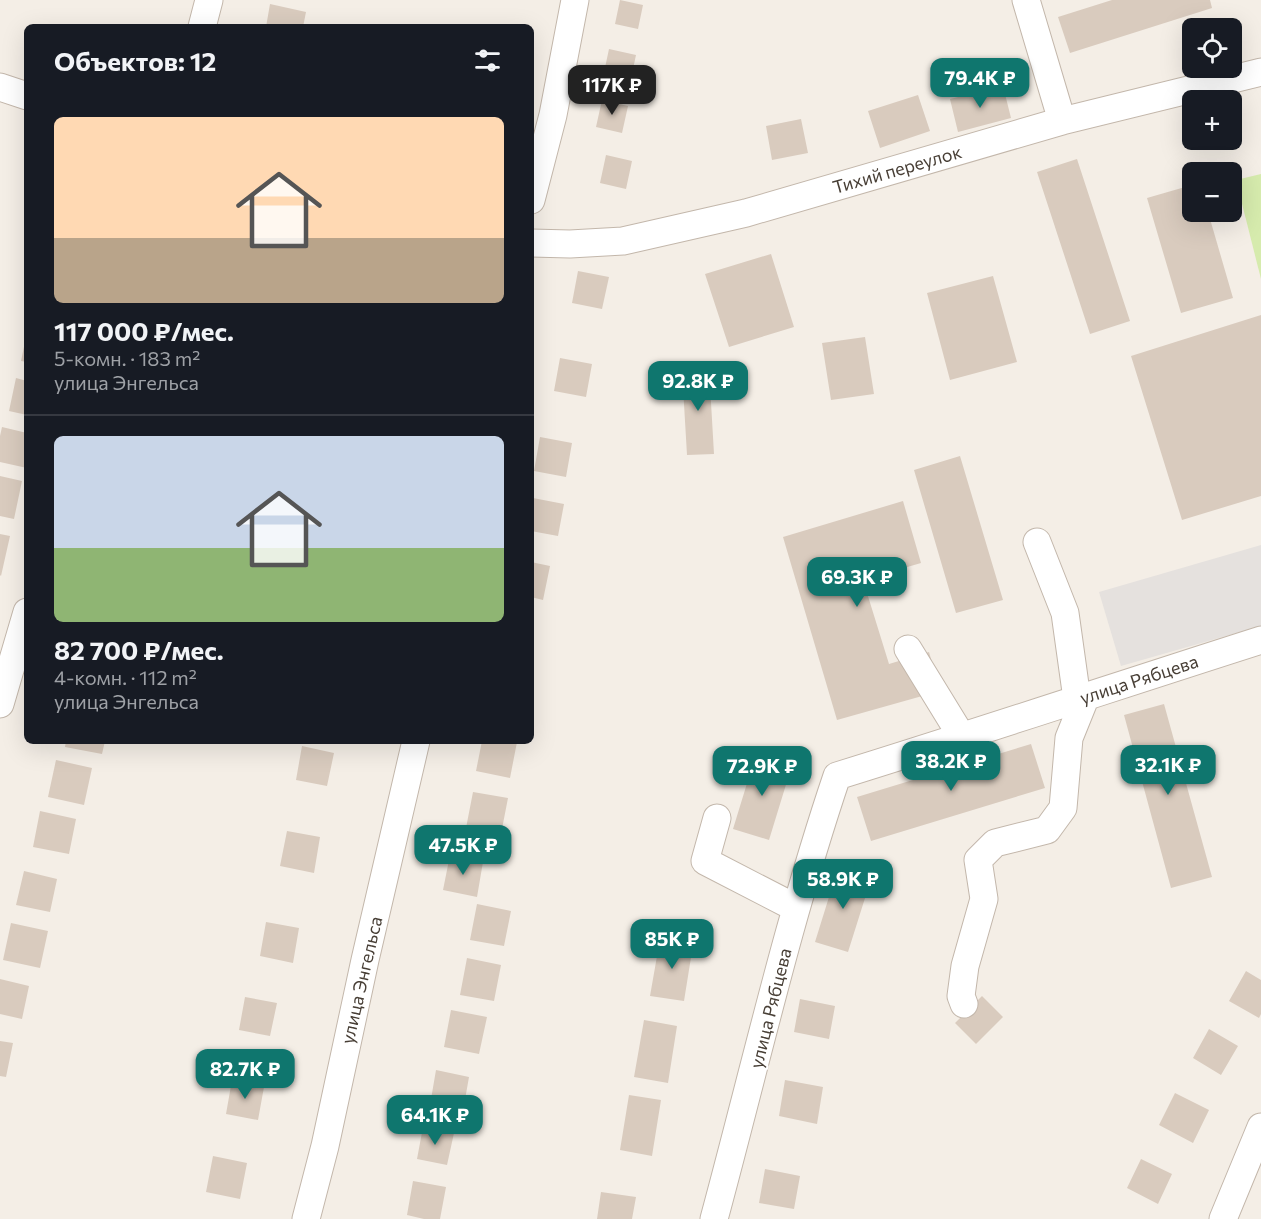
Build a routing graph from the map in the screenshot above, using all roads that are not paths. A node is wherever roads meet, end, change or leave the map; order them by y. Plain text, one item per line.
1 (209, 0) edge
2 (574, 0) edge
3 (1026, 0) edge
4 (203, 24) edge
5 (1261, 72) edge
6 (0, 87) edge
7 (24, 95) edge
8 (1062, 121) junction
9 (534, 188) edge
10 (534, 245) edge
11 (1037, 542) dead end
12 (24, 622) edge
13 (1261, 640) edge
14 (908, 649) dead end
15 (1082, 698) junction
16 (0, 704) edge
17 (962, 737) junction
18 (415, 744) edge
19 (717, 818) dead end
20 (796, 908) junction
21 (964, 1004) dead end
22 (1261, 1127) edge
23 (306, 1219) edge
24 (714, 1219) edge
25 (1223, 1219) edge

1 - 4 street
2 - 9 street
3 - 8 street
5 - 8 street, Тихий переулок
6 - 7 street
8 - 10 street, Тихий переулок
11 - 15 street
12 - 16 street
13 - 15 street, улица Рябцева
14 - 17 street
15 - 17 street, улица Рябцева
15 - 21 street
17 - 20 street, улица Рябцева
18 - 23 street, улица Энгельса
19 - 20 street
20 - 24 street, улица Рябцева
22 - 25 street

